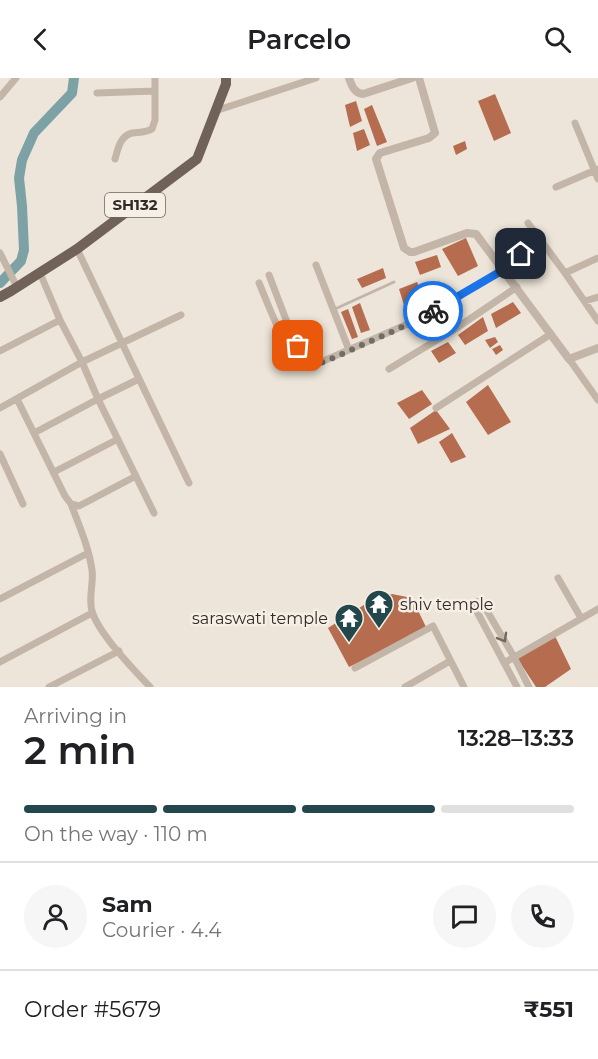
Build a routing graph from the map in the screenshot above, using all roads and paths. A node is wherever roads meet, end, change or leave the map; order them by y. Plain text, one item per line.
1 (16, 78) edge
2 (155, 78) edge
3 (226, 78) edge
4 (316, 78) edge
5 (349, 78) edge
6 (412, 78) edge
7 (419, 78) edge
8 (155, 91) junction
9 (98, 93) dead end
10 (0, 97) edge
11 (215, 111) junction
12 (575, 123) dead end
13 (115, 159) dead end
14 (596, 170) edge
15 (598, 179) edge
16 (556, 187) dead end
17 (528, 223) dead end
18 (538, 237) junction
19 (77, 249) junction
20 (0, 253) edge
21 (598, 258) edge
22 (316, 265) dead end
23 (503, 270) junction
24 (40, 273) junction
25 (566, 273) junction
26 (269, 275) dead end
27 (394, 282) dead end
28 (259, 283) dead end
29 (17, 287) junction
30 (517, 287) junction
31 (0, 297) edge
32 (598, 297) edge
33 (585, 301) junction
34 (333, 310) junction
35 (181, 315) dead end
36 (60, 320) junction
37 (598, 321) edge
38 (551, 334) junction
39 (122, 343) junction
40 (598, 348) edge
41 (349, 350) junction
42 (0, 351) edge
43 (569, 359) junction
44 (82, 362) junction
45 (312, 363) junction
46 (389, 369) dead end
47 (139, 379) junction
48 (598, 398) edge
49 (17, 399) junction
50 (98, 399) junction
51 (0, 408) edge
52 (436, 408) dead end
53 (34, 433) junction
54 (118, 439) junction
55 (0, 454) edge
56 (54, 472) junction
57 (136, 476) junction
58 (189, 483) dead end
59 (22, 504) dead end
60 (71, 504) junction
61 (154, 513) dead end
62 (88, 553) junction
63 (558, 578) dead end
64 (0, 599) edge
65 (598, 609) edge
66 (92, 613) junction
67 (581, 618) junction
68 (119, 651) junction
69 (514, 657) junction
70 (450, 661) junction
71 (0, 662) edge
72 (504, 663) junction
73 (355, 668) dead end
74 (147, 686) edge
75 (50, 687) edge
76 (405, 687) edge
77 (464, 687) edge
78 (517, 687) edge
79 (529, 687) edge

1 - 10 street
2 - 8 street
3 - 11 main road, SH132
4 - 11 street
5 - 6 street
7 - 23 street
8 - 9 street
8 - 13 street
11 - 19 main road, SH132
12 - 14 street
14 - 15 street
14 - 16 street
17 - 18 street
18 - 23 street
18 - 25 street
19 - 24 main road, SH132
19 - 39 street
20 - 29 street
21 - 25 street
22 - 34 street
23 - 30 street
23 - 41 street
24 - 29 main road, SH132
24 - 36 street
25 - 33 street
26 - 45 street
27 - 34 lane
28 - 45 street
29 - 31 main road, SH132
30 - 38 street
30 - 46 street
32 - 33 street
33 - 37 street
34 - 41 street
35 - 39 street
36 - 42 street
36 - 44 street
38 - 43 street
38 - 52 street
39 - 44 street
39 - 47 street
40 - 43 street
41 - 45 street
43 - 48 street
44 - 49 street
44 - 50 street
47 - 50 street
47 - 58 street
49 - 51 street
49 - 53 street
50 - 53 street
50 - 54 street
53 - 56 street
54 - 56 street
54 - 57 street
55 - 59 street
56 - 60 street
57 - 60 street
57 - 61 street
60 - 62 street
62 - 64 street
62 - 66 street
63 - 67 street
65 - 67 street
66 - 68 street
66 - 71 street
67 - 69 street
68 - 74 street
68 - 75 street
69 - 72 street
72 -> 69 street
69 - 79 street
70 - 73 street
70 - 76 street
70 - 77 street
72 - 78 street

